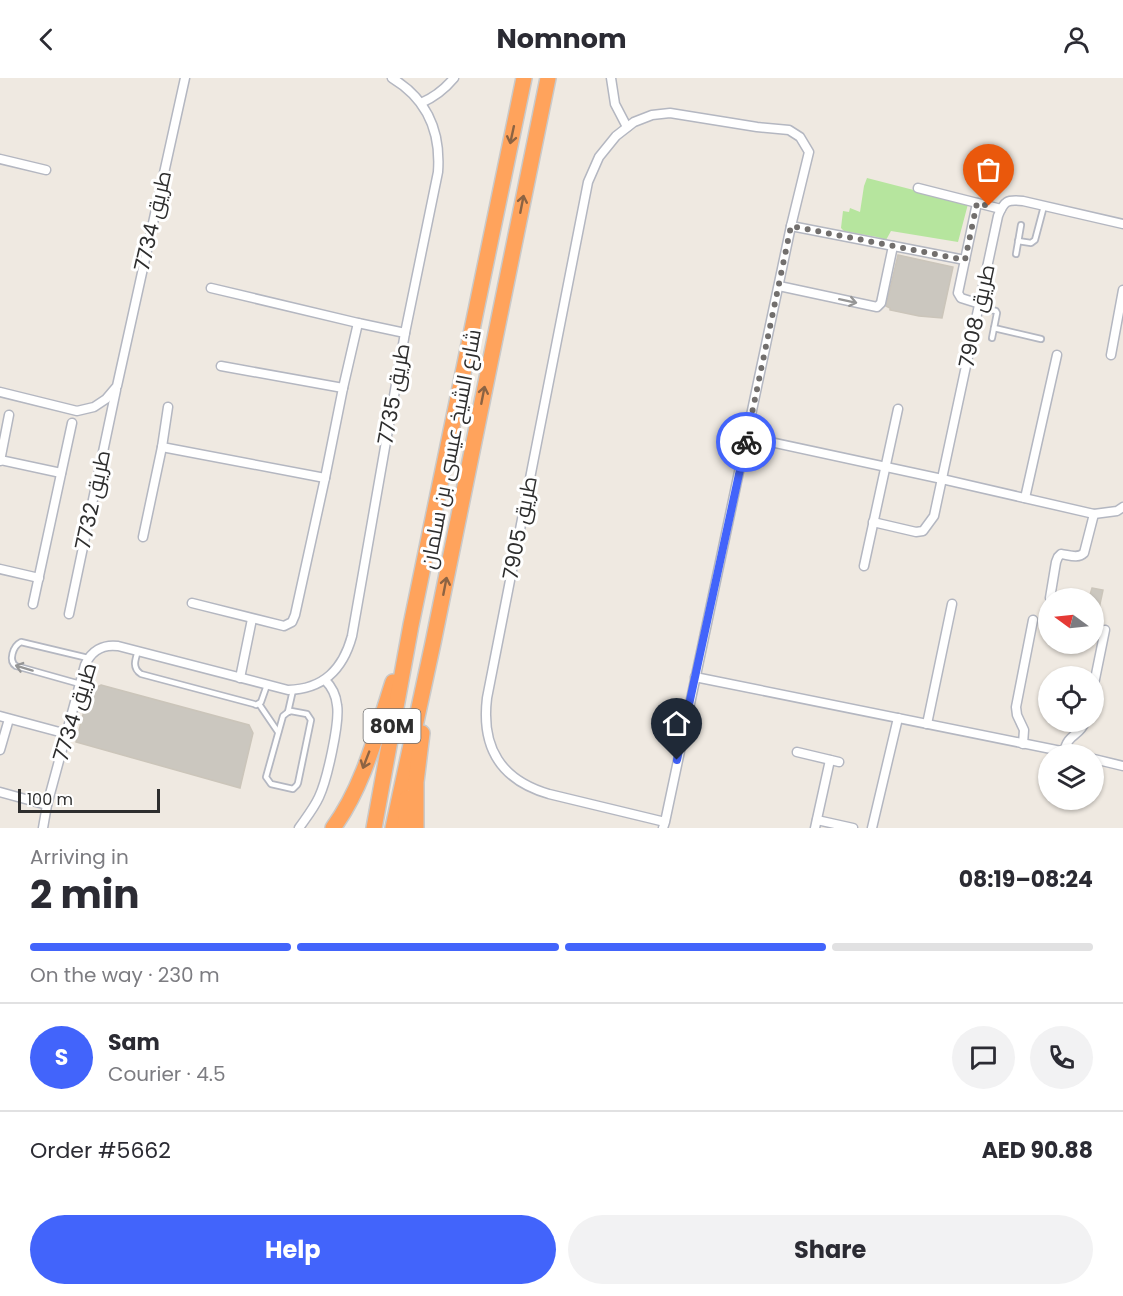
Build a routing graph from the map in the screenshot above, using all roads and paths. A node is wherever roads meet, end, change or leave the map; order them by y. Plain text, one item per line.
1 (185, 78) edge
2 (392, 78) edge
3 (454, 78) edge
4 (524, 78) edge
5 (548, 78) edge
6 (611, 78) edge
7 (421, 103) junction
8 (627, 127) junction
9 (0, 159) edge
10 (46, 170) dead end
11 (918, 188) dead end
12 (977, 204) junction
13 (1044, 206) junction
14 (1001, 209) junction
15 (1123, 224) edge
16 (1022, 225) dead end
17 (791, 226) junction
18 (1018, 241) junction
19 (893, 246) junction
20 (1016, 254) dead end
21 (965, 260) junction
22 (779, 286) junction
23 (211, 288) dead end
24 (1123, 290) edge
25 (980, 305) junction
26 (358, 323) junction
27 (994, 328) junction
28 (405, 333) junction
29 (992, 338) dead end
30 (1041, 339) dead end
31 (1057, 355) dead end
32 (1111, 355) dead end
33 (220, 366) dead end
34 (117, 386) junction
35 (343, 388) junction
36 (0, 392) edge
37 (168, 407) dead end
38 (897, 409) dead end
39 (9, 415) dead end
40 (72, 423) dead end
41 (747, 437) junction
42 (162, 447) junction
43 (0, 461) edge
44 (885, 466) junction
45 (61, 473) junction
46 (326, 478) junction
47 (942, 479) junction
48 (1025, 498) junction
49 (1123, 507) edge
50 (1094, 514) junction
51 (873, 522) junction
52 (143, 537) dead end
53 (864, 566) dead end
54 (0, 569) edge
55 (39, 578) junction
56 (1052, 588) edge
57 (192, 603) dead end
58 (33, 604) dead end
59 (952, 604) dead end
60 (69, 614) dead end
61 (252, 619) junction
62 (1033, 620) dead end
63 (411, 625) junction
64 (1106, 630) dead end
65 (433, 643) junction
66 (138, 651) junction
67 (88, 658) junction
68 (1098, 666) edge
69 (695, 677) junction
70 (240, 678) junction
71 (325, 680) junction
72 (81, 684) junction
73 (267, 685) junction
74 (291, 690) junction
75 (259, 704) junction
76 (288, 712) junction
77 (5, 718) edge
78 (898, 718) junction
79 (927, 724) junction
80 (278, 732) junction
81 (1078, 732) edge
82 (67, 734) junction
83 (1023, 744) junction
84 (1066, 744) edge
85 (411, 745) junction
86 (1038, 747) edge
87 (0, 750) edge
88 (797, 752) dead end
89 (1104, 761) edge
90 (1123, 766) edge
91 (404, 776) junction
92 (0, 792) edge
93 (47, 805) junction
94 (816, 824) edge
95 (664, 825) edge
96 (42, 828) edge
97 (299, 828) edge
98 (333, 828) edge
99 (374, 828) edge
100 (393, 828) edge
101 (397, 828) edge
102 (405, 828) edge
103 (416, 828) edge
104 (853, 828) edge
105 (872, 828) edge

1 - 34 street, طريق 7734
2 - 7 street, طريق 7735
3 - 7 street
4 -> 63 highway, شارع الشيخ عيسى بن سلمان
65 -> 5 highway, شارع الشيخ عيسى بن سلمان
6 - 8 street
7 - 28 street, طريق 7735
8 - 17 street, طريق 7905
8 - 95 street, طريق 7905
9 - 10 street
11 - 12 street
12 - 14 street
12 - 21 street
13 - 14 street
13 - 15 street
13 - 18 lane
14 - 25 street, طريق 7908
16 - 18 lane
17 - 19 street
17 - 22 street
18 - 20 lane
19 - 21 street
22 -> 19 street
21 - 25 street
22 - 41 street
23 - 26 street
24 - 32 street
25 - 27 lane
25 - 47 street, طريق 7908
26 - 28 street
26 - 35 street
27 - 29 lane
27 - 30 lane
28 - 71 street, طريق 7735
31 - 48 street
33 - 35 street
34 - 36 street
34 - 60 street, طريق 7732
35 - 46 street
37 - 42 street
38 - 44 street
39 - 43 street
40 - 45 street
41 - 44 street
41 - 69 street
42 - 46 street
42 - 52 street
43 - 45 street
44 - 47 street
44 - 51 street
45 - 55 street
46 - 61 street
47 - 48 street
47 - 51 street, طريق 7908
48 - 50 street
49 - 50 street
50 - 56 street
51 - 53 street
54 - 55 street
55 - 58 street
57 - 61 street
59 - 79 street
61 - 70 street
62 - 83 street
63 -> 98 highway
63 - 99 highway, شارع الشيخ عيسى بن سلمان / 80M
64 - 68 street
65 - 85 highway, شارع الشيخ عيسى بن سلمان / 80M
65 - 103 highway
66 - 67 street, طريق 7734
66 - 70 street, طريق 7734
66 - 75 lane
67 - 72 street, طريق 7734
72 -> 67 lane
69 - 78 street
69 - 95 street
70 - 73 street, طريق 7734
71 - 74 street
71 - 97 street
72 - 82 street, طريق 7734
73 - 74 street, طريق 7734
73 - 75 lane
74 - 76 lane
75 - 80 lane
76 - 80 lane
76 - 80 lane
77 - 82 street
77 - 87 street
78 - 79 street
78 - 105 street
79 - 83 street
81 - 84 street
82 - 93 street, طريق 7734
83 - 86 street
85 - 91 highway, شارع الشيخ عيسى بن سلمان / 80M
85 - 102 highway
88 - 94 street
89 - 90 street
91 - 100 highway, شارع الشيخ عيسى بن سلمان / 80M
91 - 101 highway
92 - 93 street
93 - 96 street, طريق 7734
94 - 104 street

